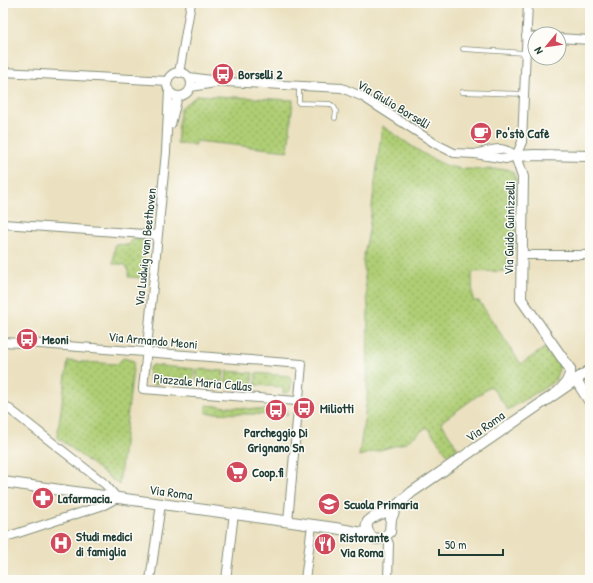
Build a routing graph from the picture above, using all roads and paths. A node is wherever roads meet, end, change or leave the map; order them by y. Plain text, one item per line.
1 (191, 3) edge
2 (528, 3) edge
3 (526, 36) joint
4 (567, 39) edge
5 (590, 40) edge
6 (463, 49) dead end
7 (525, 53) junction
8 (3, 72) edge
9 (179, 73) junction
10 (189, 77) junction
11 (168, 81) junction
12 (225, 82) junction
13 (299, 86) junction
14 (191, 87) junction
15 (169, 90) junction
16 (462, 92) dead end
17 (524, 94) junction
18 (178, 96) junction
19 (335, 118) dead end
20 (167, 144) junction
21 (516, 156) junction
22 (590, 156) edge
23 (3, 224) edge
24 (158, 235) junction
25 (521, 255) junction
26 (590, 255) edge
27 (3, 342) edge
28 (146, 352) junction
29 (570, 370) junction
30 (590, 370) edge
31 (576, 380) junction
32 (558, 392) junction
33 (298, 401) junction
34 (590, 402) edge
35 (3, 404) edge
36 (3, 482) edge
37 (117, 498) junction
38 (161, 504) junction
39 (397, 505) junction
40 (234, 514) junction
41 (378, 515) junction
42 (288, 522) junction
43 (368, 523) junction
44 (390, 523) junction
45 (312, 525) junction
46 (335, 528) junction
47 (370, 536) junction
48 (386, 537) junction
49 (3, 538) edge
50 (150, 580) edge
51 (226, 580) edge
52 (305, 580) edge
53 (388, 580) edge

1 - 9 street
2 - 3 street
3 - 7 street
4 - 5 street
6 - 7 lane
7 - 17 street
8 - 11 street
9 - 10 street
9 - 11 street
10 - 12 street, Via Giulio Borselli
10 - 14 street
11 - 15 street
12 - 13 street, Via Giulio Borselli
12 - 14 street, Via Giulio Borselli
13 - 19 lane
13 - 21 street, Via Giulio Borselli
14 - 18 street
15 - 18 street
15 - 20 street, Via Ludwig van Beethoven
16 - 17 lane
17 - 21 street
18 - 20 street, Via Ludwig van Beethoven
20 - 24 street, Via Ludwig van Beethoven
21 - 22 street
21 - 25 street, Via Guido Guinizzelli
23 - 24 street
24 - 28 street, Via Ludwig van Beethoven
25 - 26 street
25 - 29 street, Via Guido Guinizzelli
27 - 28 street, Via Armando Meoni
28 - 33 street, Piazzale Maria Callas
28 - 33 street, Via Armando Meoni
29 - 30 street
29 - 32 street
30 - 31 street, Via Roma
31 - 32 street, Via Roma
31 - 34 street
32 - 39 street, Via Roma
33 - 42 street
35 - 37 street
36 - 37 street, Via Roma
37 - 38 street, Via Roma
37 - 49 street
38 - 40 street, Via Roma
38 - 50 street
39 - 41 street, Via Roma
39 - 44 street, Via Roma
40 - 42 street, Via Roma
40 - 51 street
41 - 43 street, Via Roma
41 - 44 street
42 - 45 street, Via Roma
43 - 46 street, Via Roma
43 - 47 street
44 - 48 street, Via Roma
45 - 46 street, Via Roma
45 - 52 street
46 - 47 street, Via Roma
47 - 48 street, Via Roma
48 - 53 street

